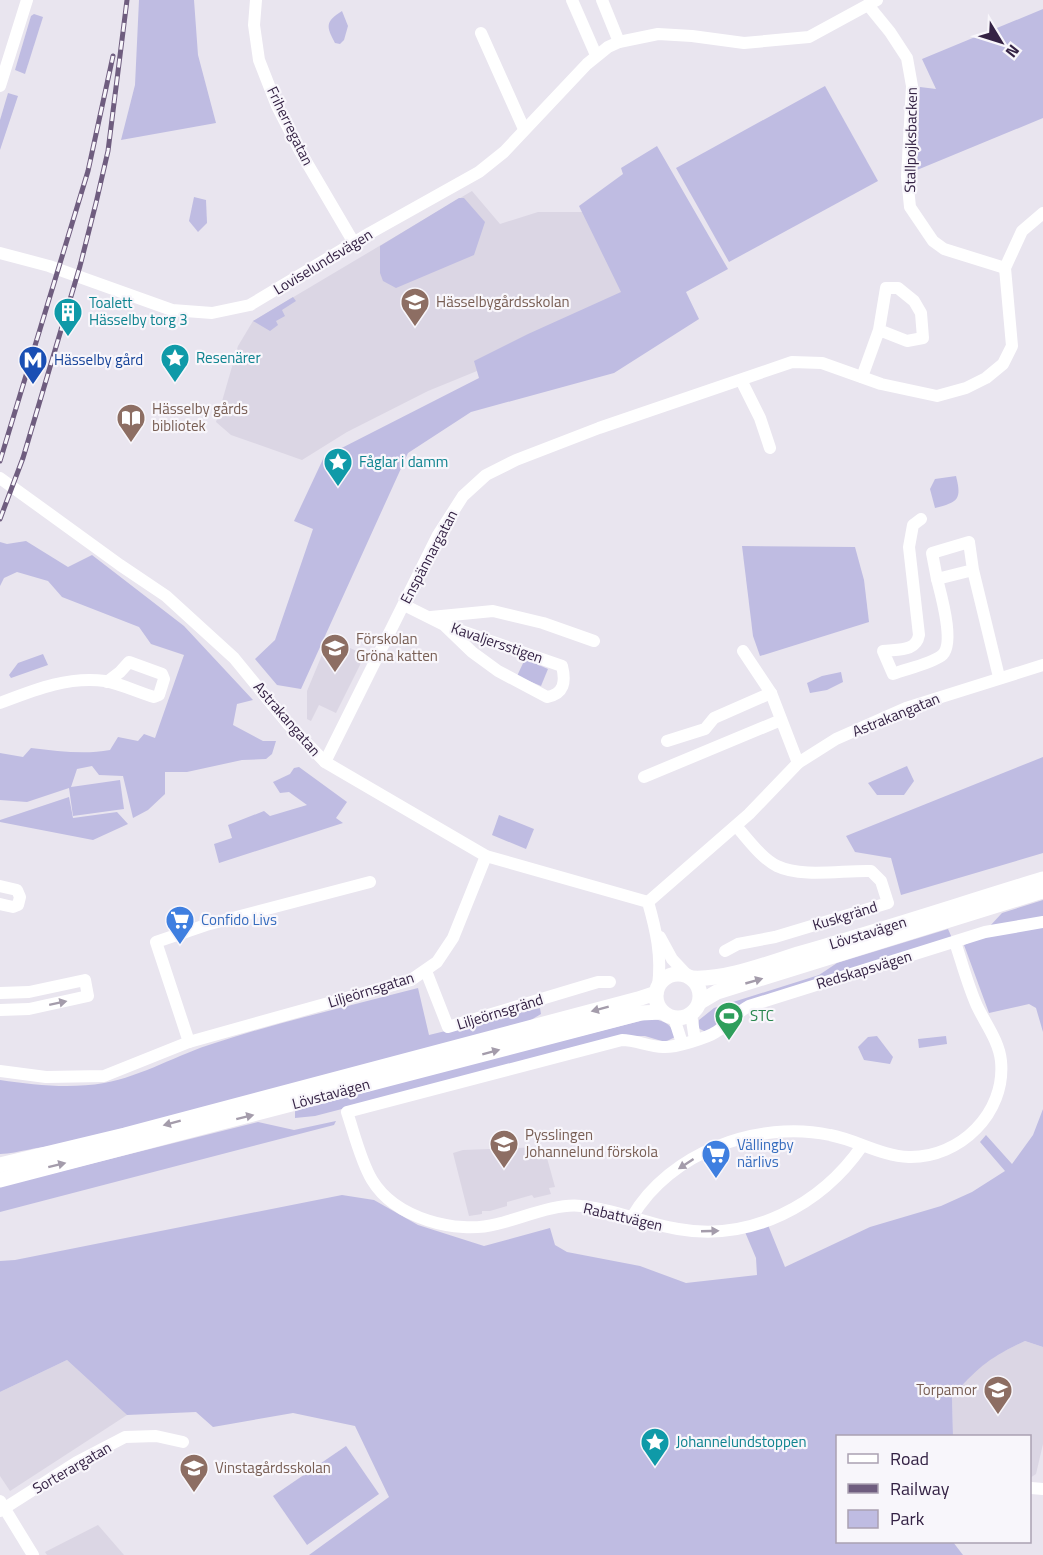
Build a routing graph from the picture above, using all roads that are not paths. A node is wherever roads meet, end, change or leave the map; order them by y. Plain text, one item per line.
1 (27, 0) edge
2 (256, 0) edge
3 (572, 0) edge
4 (602, 0) edge
5 (873, 2) edge
6 (481, 33) dead end
7 (620, 42) junction
8 (592, 59) junction
9 (0, 86) edge
10 (524, 129) junction
11 (1043, 213) edge
12 (354, 243) junction
13 (0, 253) edge
14 (1005, 268) junction
15 (879, 330) junction
16 (862, 377) junction
17 (741, 380) junction
18 (770, 448) dead end
19 (0, 478) edge
20 (921, 519) dead end
21 (973, 570) junction
22 (938, 579) junction
23 (404, 604) junction
24 (431, 618) junction
25 (444, 625) junction
26 (594, 641) dead end
27 (743, 651) dead end
28 (1043, 665) edge
29 (999, 677) junction
30 (107, 682) dead end
31 (771, 693) junction
32 (0, 703) edge
33 (781, 720) junction
34 (705, 729) junction
35 (667, 741) dead end
36 (718, 746) junction
37 (325, 762) junction
38 (798, 762) junction
39 (644, 777) dead end
40 (736, 826) junction
41 (486, 856) junction
42 (1043, 879) edge
43 (370, 882) dead end
44 (0, 886) edge
45 (1043, 891) edge
46 (648, 902) junction
47 (0, 904) edge
48 (1043, 922) edge
49 (657, 934) junction
50 (955, 942) junction
51 (725, 951) dead end
52 (426, 971) junction
53 (689, 977) junction
54 (610, 982) dead end
55 (657, 989) junction
56 (0, 993) edge
57 (695, 1008) junction
58 (0, 1010) edge
59 (668, 1015) junction
60 (695, 1040) junction
61 (189, 1042) junction
62 (682, 1043) junction
63 (0, 1071) edge
64 (347, 1112) joint
65 (862, 1146) junction
66 (0, 1165) edge
67 (0, 1180) edge
68 (632, 1217) junction
69 (183, 1442) dead end
70 (2, 1507) edge
71 (33, 1555) edge

1 - 9 street
2 - 12 street, Friherregatan
3 - 8 street
4 - 7 street
5 - 7 street, Loviselundsvägen
5 - 14 street, Stallpojksbacken
6 - 10 street
7 - 8 street, Loviselundsvägen
8 - 10 street, Loviselundsvägen
10 - 12 street, Loviselundsvägen
11 - 14 street
12 - 13 street, Loviselundsvägen
14 - 16 street, Enspännargatan
15 - 15 street
15 - 16 street
16 - 17 street, Enspännargatan
17 - 18 street
17 - 23 street, Enspännargatan
19 - 37 street, Astrakangatan
20 - 22 street
21 - 22 street
21 - 22 street
21 - 29 street
23 - 24 street, Kavaljersstigen
23 - 37 street, Enspännargatan
24 - 25 street, Kavaljersstigen
24 - 26 street, Kavaljersstigen
25 - 25 street, Kavaljersstigen
27 - 31 street
28 - 29 street, Astrakangatan
29 - 38 street, Astrakangatan
30 - 32 street
31 - 33 street
31 - 34 street
33 - 36 street
33 - 38 street
34 - 35 street
34 - 36 street
36 - 39 street
37 - 41 street, Astrakangatan
38 - 40 street, Astrakangatan
40 - 46 street, Astrakangatan
40 - 51 street, Kuskgränd
41 - 46 street, Astrakangatan
41 - 52 street, Liljeörnsgatan
42 - 53 street, Lövstavägen
43 - 61 street
44 - 47 street
57 -> 45 street, Lövstavägen
46 - 49 street
48 - 50 street, Redskapsvägen
49 - 53 street
49 - 55 street
50 - 60 street, Redskapsvägen
50 - 65 street
52 - 54 street, Liljeörnsgränd
52 - 61 street, Liljeörnsgatan
53 - 55 street, Lövstavägen
53 - 57 street
55 - 59 street
55 -> 66 street, Lövstavägen
58 -> 56 street
57 - 59 street, Lövstavägen
57 - 60 street
59 - 62 street
67 -> 59 street, Lövstavägen
60 - 62 street, Redskapsvägen
61 - 63 street, Liljeörnsgatan
62 - 64 street, Redskapsvägen
64 - 68 street, Rabattvägen
68 -> 65 street, Rabattvägen
65 -> 68 street
69 - 70 street, Sorterargatan
70 - 71 street

